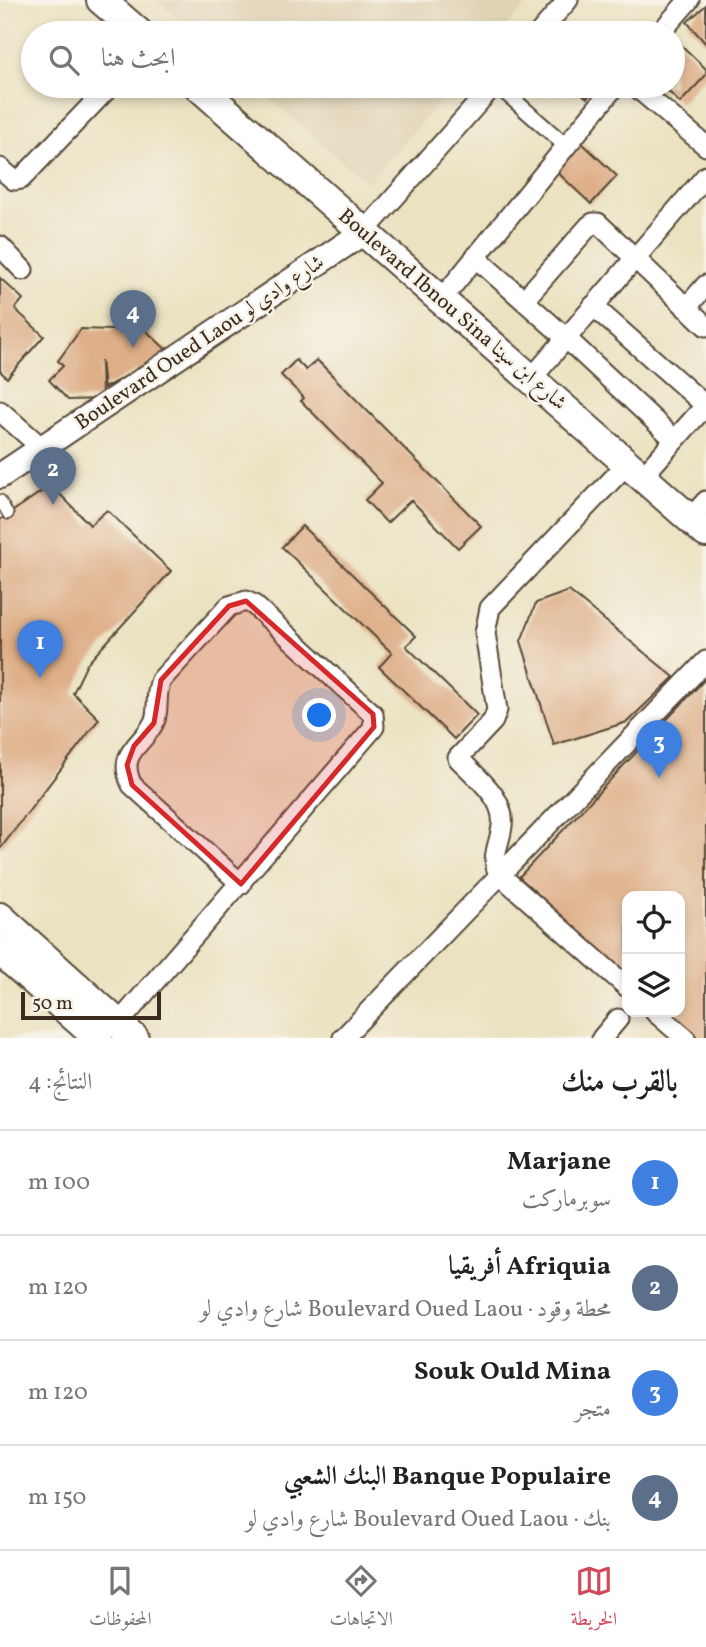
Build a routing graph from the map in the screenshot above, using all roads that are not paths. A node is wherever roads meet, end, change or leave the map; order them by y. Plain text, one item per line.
1 (101, 0) edge
2 (568, 0) edge
3 (689, 0) edge
4 (125, 21) edge
5 (550, 21) edge
6 (671, 21) edge
7 (99, 98) edge
8 (212, 98) edge
9 (482, 98) edge
10 (512, 98) edge
11 (605, 98) edge
12 (649, 98) edge
13 (565, 145) junction
14 (706, 146) edge
15 (0, 168) edge
16 (706, 176) edge
17 (364, 232) junction
18 (0, 246) edge
19 (475, 257) junction
20 (635, 260) junction
21 (23, 270) dead end
22 (706, 285) edge
23 (441, 300) junction
24 (524, 300) junction
25 (593, 306) junction
26 (686, 309) junction
27 (706, 326) edge
28 (566, 338) junction
29 (531, 379) junction
30 (706, 406) edge
31 (0, 411) edge
32 (675, 440) junction
33 (42, 448) junction
34 (635, 470) junction
35 (0, 476) edge
36 (0, 500) edge
37 (8, 514) dead end
38 (701, 518) edge
39 (706, 662) edge
40 (499, 874) junction
41 (241, 884) junction
42 (0, 917) edge
43 (0, 951) edge
44 (622, 983) edge
45 (661, 1017) edge
46 (618, 1019) dead end
47 (117, 1033) edge
48 (343, 1038) edge
49 (602, 1038) edge
50 (685, 1038) edge

1 - 4 main road
2 - 5 street
3 - 6 street
7 - 15 street
8 - 17 main road, Boulevard Ibnou Sina شارع ابن سينا
9 - 17 street
10 - 13 street
11 - 13 street
12 - 14 street
13 - 19 street
16 - 20 street
17 - 23 main road, Boulevard Ibnou Sina شارع ابن سينا
17 - 33 street, Boulevard Oued Laou شارع وادي لو
18 - 21 street
19 - 23 street
19 - 24 street
20 - 24 street
20 - 25 street
20 - 26 street
22 - 26 street
23 - 29 main road, Boulevard Ibnou Sina شارع ابن سينا
24 - 28 street
25 - 28 street
25 - 30 street
26 - 27 street
28 - 29 street
28 - 32 street
29 - 34 main road, Boulevard Ibnou Sina شارع ابن سينا
30 - 32 street
31 - 33 street
32 - 34 street
33 - 35 street, Boulevard Oued Laou شارع وادي لو
34 - 38 main road, Boulevard Ibnou Sina شارع ابن سينا
34 - 40 street
36 - 37 lane
39 - 40 street
40 - 44 street
40 - 48 street
41 - 41 street
41 - 47 street
42 - 47 main road
43 - 47 main road
45 - 50 street
46 - 49 street

